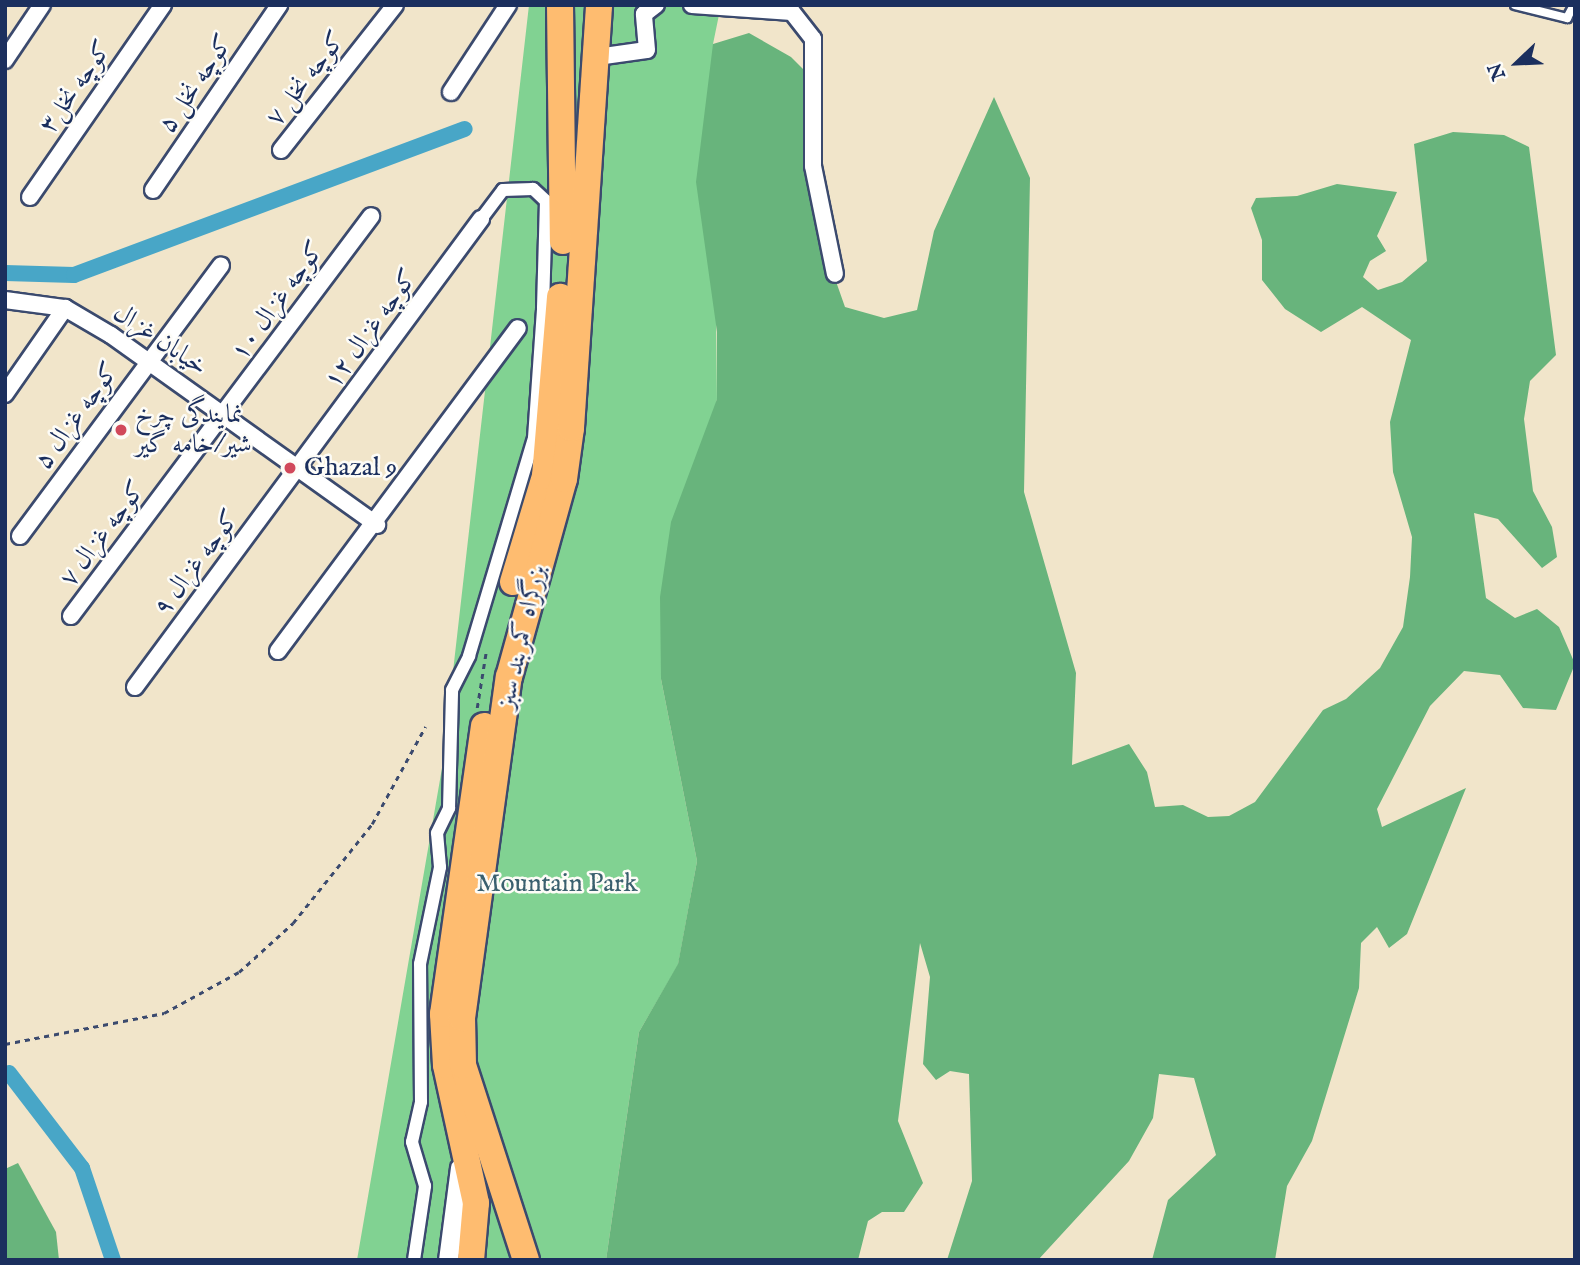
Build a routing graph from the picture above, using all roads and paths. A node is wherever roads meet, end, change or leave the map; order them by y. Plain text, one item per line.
1 (42, 5) edge
2 (163, 5) edge
3 (279, 5) edge
4 (395, 5) edge
5 (508, 5) edge
6 (561, 5) edge
7 (599, 5) edge
8 (656, 5) edge
9 (692, 5) edge
10 (1515, 5) edge
11 (1574, 5) edge
12 (597, 57) junction
13 (5, 60) edge
14 (561, 90) junction
15 (451, 92) dead end
16 (597, 94) junction
17 (281, 150) dead end
18 (153, 190) dead end
19 (30, 197) dead end
20 (371, 216) dead end
21 (481, 219) joint
22 (221, 265) dead end
23 (835, 275) dead end
24 (5, 300) edge
25 (65, 308) junction
26 (518, 328) dead end
27 (149, 360) junction
28 (5, 394) edge
29 (225, 415) junction
30 (299, 469) junction
31 (377, 525) junction
32 (20, 536) dead end
33 (71, 616) dead end
34 (489, 637) dead end
35 (278, 651) dead end
36 (135, 687) dead end
37 (476, 717) dead end
38 (425, 727) dead end
39 (5, 1044) edge
40 (459, 1125) junction
41 (414, 1260) edge
42 (448, 1260) edge
43 (471, 1260) edge
44 (526, 1260) edge

1 - 13 street
2 - 19 street, کوچه نخل۳
3 - 18 street, کوچه نخل ۵
4 - 17 street, کوچه نخل ۷
5 - 15 street
6 - 14 highway, بزرگراه کمربند سبز
7 - 12 highway, بزرگراه کمربند سبز
8 - 12 street
9 - 23 street
10 - 11 lane
12 - 16 highway, بزرگراه کمربند سبز
14 - 16 highway
14 - 40 highway, بزرگراه کمربند سبز
16 - 44 highway, بزرگراه کمربند سبز
20 - 29 street, کوچه غزال ۱۰
21 - 30 street, کوچه غزال ۱۲
21 - 41 street
22 - 27 street, کوچه غزال ۵
24 - 25 street, خیابان غزال
25 - 27 street, خیابان غزال
25 - 28 street
26 - 31 street
27 - 29 street, خیابان غزال
27 - 32 street, کوچه غزال ۵
29 - 30 street, خیابان غزال
29 - 33 street, کوچه غزال ۷
30 - 31 street, خیابان غزال
30 - 36 street, کوچه غزال ۹
31 - 35 street
34 - 37 path
38 - 39 path
40 - 42 street
40 - 43 highway, بزرگراه کمربند سبز

